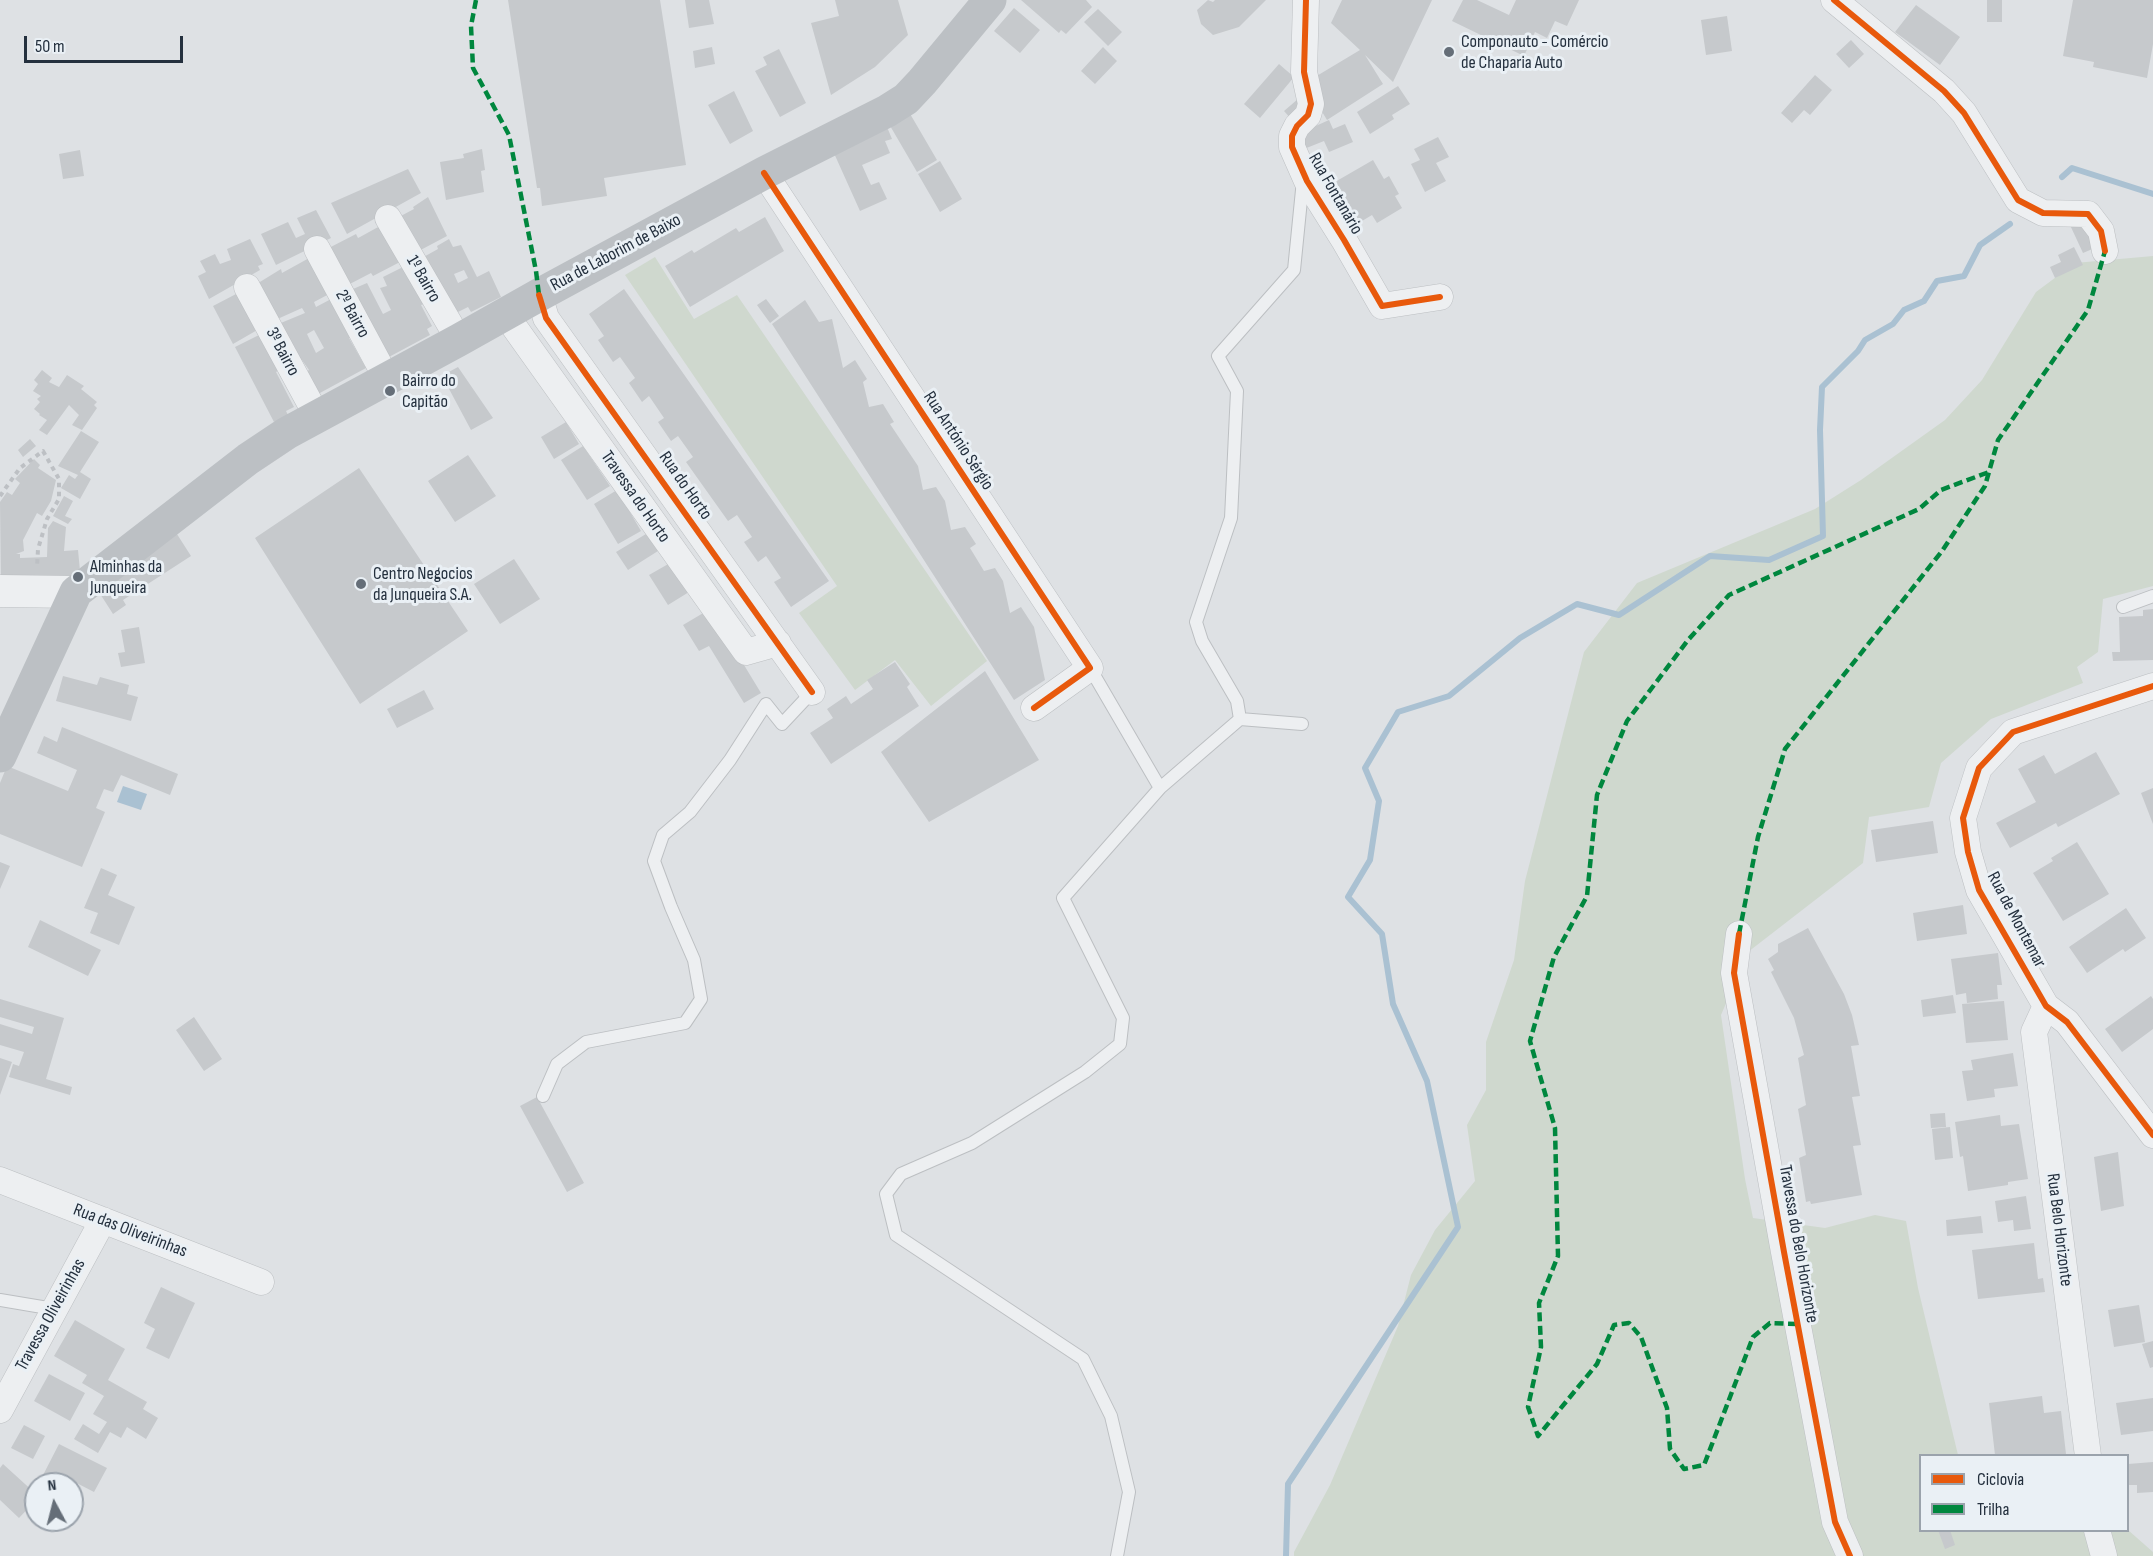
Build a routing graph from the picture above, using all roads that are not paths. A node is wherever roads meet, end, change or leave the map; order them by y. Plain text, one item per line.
1 (990, 0) edge
2 (1306, 0) edge
3 (1834, 0) edge
4 (764, 173) junction
5 (1304, 174) junction
6 (388, 218) dead end
7 (317, 249) dead end
8 (2105, 251) dead end
9 (247, 287) dead end
10 (539, 295) junction
11 (1440, 297) dead end
12 (506, 314) junction
13 (459, 340) junction
14 (387, 379) junction
15 (316, 416) junction
16 (0, 591) edge
17 (76, 592) junction
18 (2153, 596) edge
19 (2123, 607) dead end
20 (778, 643) junction
21 (1090, 668) junction
22 (2153, 686) edge
23 (812, 692) joint
24 (1034, 708) dead end
25 (1240, 719) junction
26 (1302, 724) dead end
27 (0, 756) edge
28 (1160, 788) junction
29 (1739, 934) dead end
30 (2046, 1006) junction
31 (543, 1096) dead end
32 (2153, 1135) edge
33 (0, 1180) edge
34 (103, 1220) junction
35 (261, 1282) dead end
36 (0, 1300) edge
37 (54, 1310) junction
38 (0, 1410) edge
39 (2088, 1454) edge
40 (2098, 1532) edge
41 (1117, 1556) edge
42 (1850, 1556) edge
43 (2104, 1556) edge

1 - 4 main road, Rua de Laborim de Baixo
2 - 5 street, Rua Fontanário
3 - 8 street
4 - 10 main road, Rua de Laborim de Baixo
4 - 21 street, Rua António Sérgio
5 - 11 street, Rua Fontanário
5 - 25 lane
6 - 13 street, 1º Bairro
7 - 14 street, 2º Bairro
9 - 15 street, 3º Bairro
10 - 12 main road, Rua de Laborim de Baixo
10 - 20 street, Rua do Horto
12 - 13 main road, Rua de Laborim de Baixo
12 - 20 street, Travessa do Horto
13 - 14 main road, Rua de Laborim de Baixo
14 - 15 main road, Rua de Laborim de Baixo
15 - 17 main road, Rua de Laborim de Baixo
16 - 17 street
17 - 27 main road
18 - 19 lane
20 - 23 street, Rua do Horto
21 - 24 street
21 - 28 lane
22 - 30 street, Rua de Montemar
23 - 31 lane
25 - 26 lane
25 - 28 lane
28 - 41 lane
29 - 42 street, Travessa do Belo Horizonte
30 - 32 street, Rua de Montemar
30 - 39 street, Rua Belo Horizonte
33 - 34 street, Rua das Oliveirinhas
34 - 35 street, Rua das Oliveirinhas
34 - 37 street, Travessa Oliveirinhas
36 - 37 lane
37 - 38 street, Travessa Oliveirinhas
40 - 43 street

